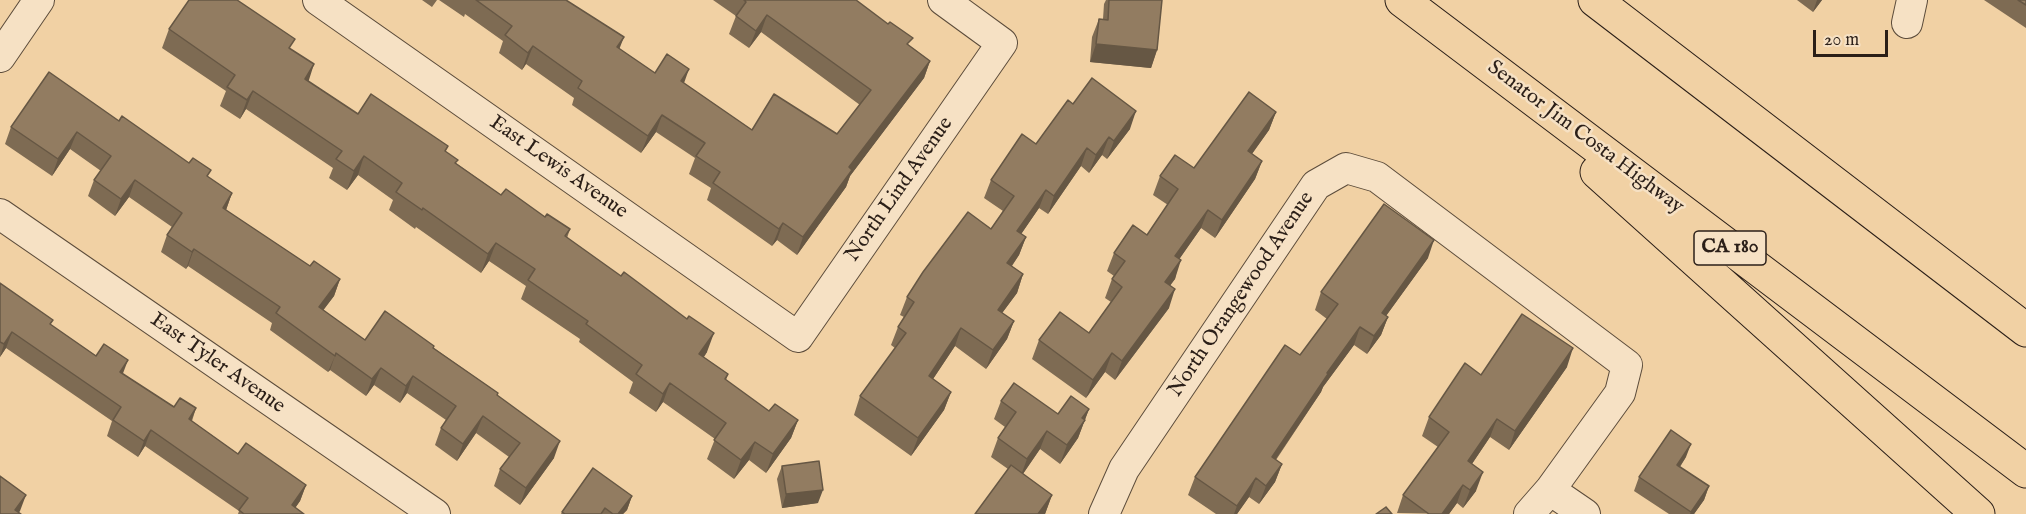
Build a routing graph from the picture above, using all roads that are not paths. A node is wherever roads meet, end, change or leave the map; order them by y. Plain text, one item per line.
1 (39, 0) edge
2 (318, 0) edge
3 (943, 0) edge
4 (1402, 0) edge
5 (1595, 0) edge
6 (1433, 24) junction
7 (0, 57) edge
8 (0, 214) edge
9 (2026, 330) edge
10 (798, 337) joint
11 (2026, 471) edge
12 (1550, 490) junction
13 (435, 514) edge
14 (1104, 514) edge
15 (1529, 514) edge
16 (1585, 514) edge
17 (1978, 514) edge

1 - 7 street
2 - 10 street, East Lewis Avenue
3 - 10 street, North Lind Avenue
4 - 6 highway, Senator Jim Costa Highway / CA 180
5 - 9 highway
6 - 11 highway, Senator Jim Costa Highway / CA 180
6 - 17 highway
8 - 13 street, East Tyler Avenue
12 - 14 street, North Orangewood Avenue
12 - 15 street
12 - 16 street

